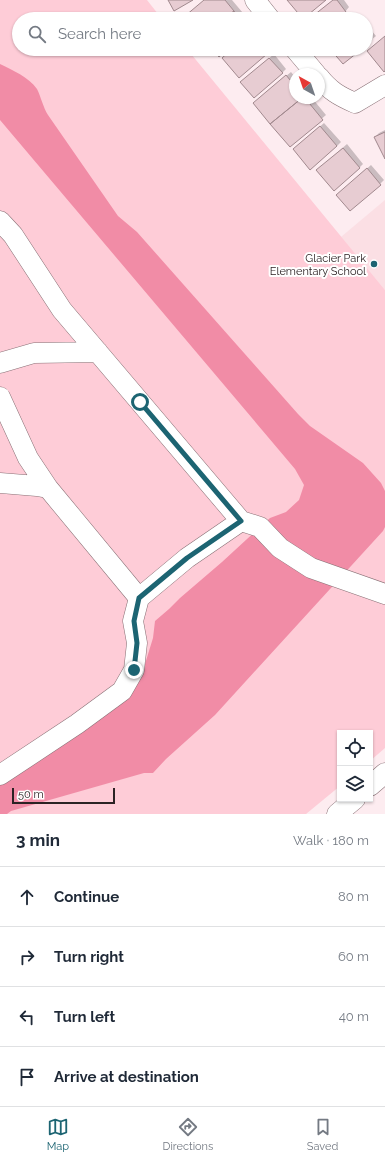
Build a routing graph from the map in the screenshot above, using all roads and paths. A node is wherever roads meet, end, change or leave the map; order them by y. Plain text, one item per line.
1 (301, 56) edge
2 (311, 68) edge
3 (325, 85) edge
4 (385, 85) edge
5 (0, 221) edge
6 (98, 352) junction
7 (0, 363) edge
8 (0, 397) edge
9 (0, 483) edge
10 (48, 488) junction
11 (241, 521) junction
12 (385, 594) edge
13 (139, 598) junction
14 (385, 773) edge
15 (0, 774) edge
16 (373, 783) edge
17 (351, 802) edge
18 (337, 814) edge

1 - 2 street
3 - 4 street
5 - 6 street
6 - 7 street
6 - 11 street
8 - 10 street
9 - 10 street
10 - 13 street
11 - 12 street
11 - 13 street
13 - 15 street
14 - 16 street
17 - 18 street

